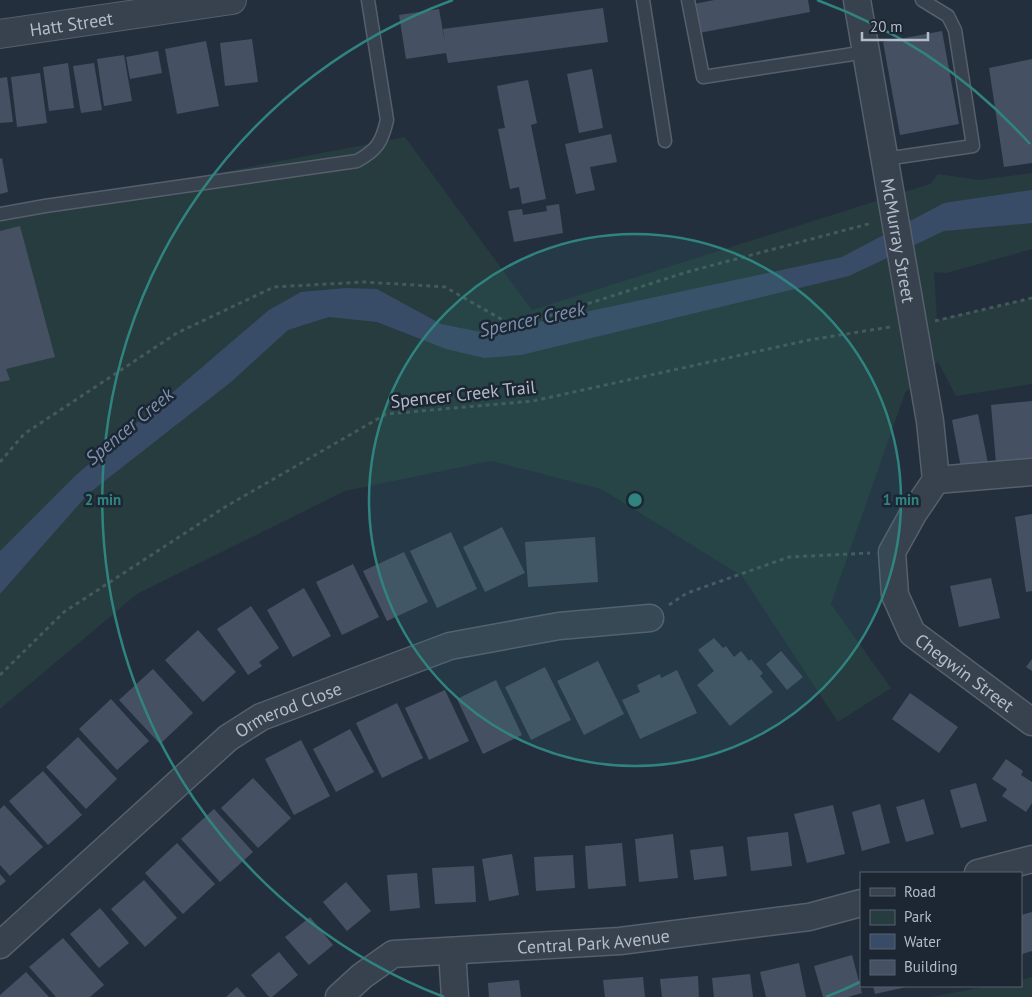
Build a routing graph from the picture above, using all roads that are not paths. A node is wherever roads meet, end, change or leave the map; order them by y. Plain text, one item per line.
1 (232, 0) edge
2 (368, 0) edge
3 (643, 0) edge
4 (688, 0) edge
5 (858, 0) edge
6 (922, 0) edge
7 (0, 34) edge
8 (866, 52) junction
9 (665, 141) dead end
10 (885, 158) junction
11 (0, 214) edge
12 (1032, 472) edge
13 (936, 480) junction
14 (650, 618) road end
15 (1032, 722) edge
16 (1032, 859) edge
17 (982, 872) edge
18 (860, 903) edge
19 (0, 945) edge
20 (452, 951) junction
21 (339, 997) edge
22 (455, 997) edge

1 - 7 street, Hatt Street
2 - 11 lane
3 - 9 lane
4 - 8 lane
5 - 8 street, McMurray Street
6 - 10 lane
8 - 10 street, McMurray Street
10 - 13 street, McMurray Street
12 - 13 street
13 - 15 street, Chegwin Street
14 - 19 street, Ormerod Close
16 - 17 street
18 - 20 street, Central Park Avenue
20 - 21 street, Central Park Avenue
20 - 22 street

